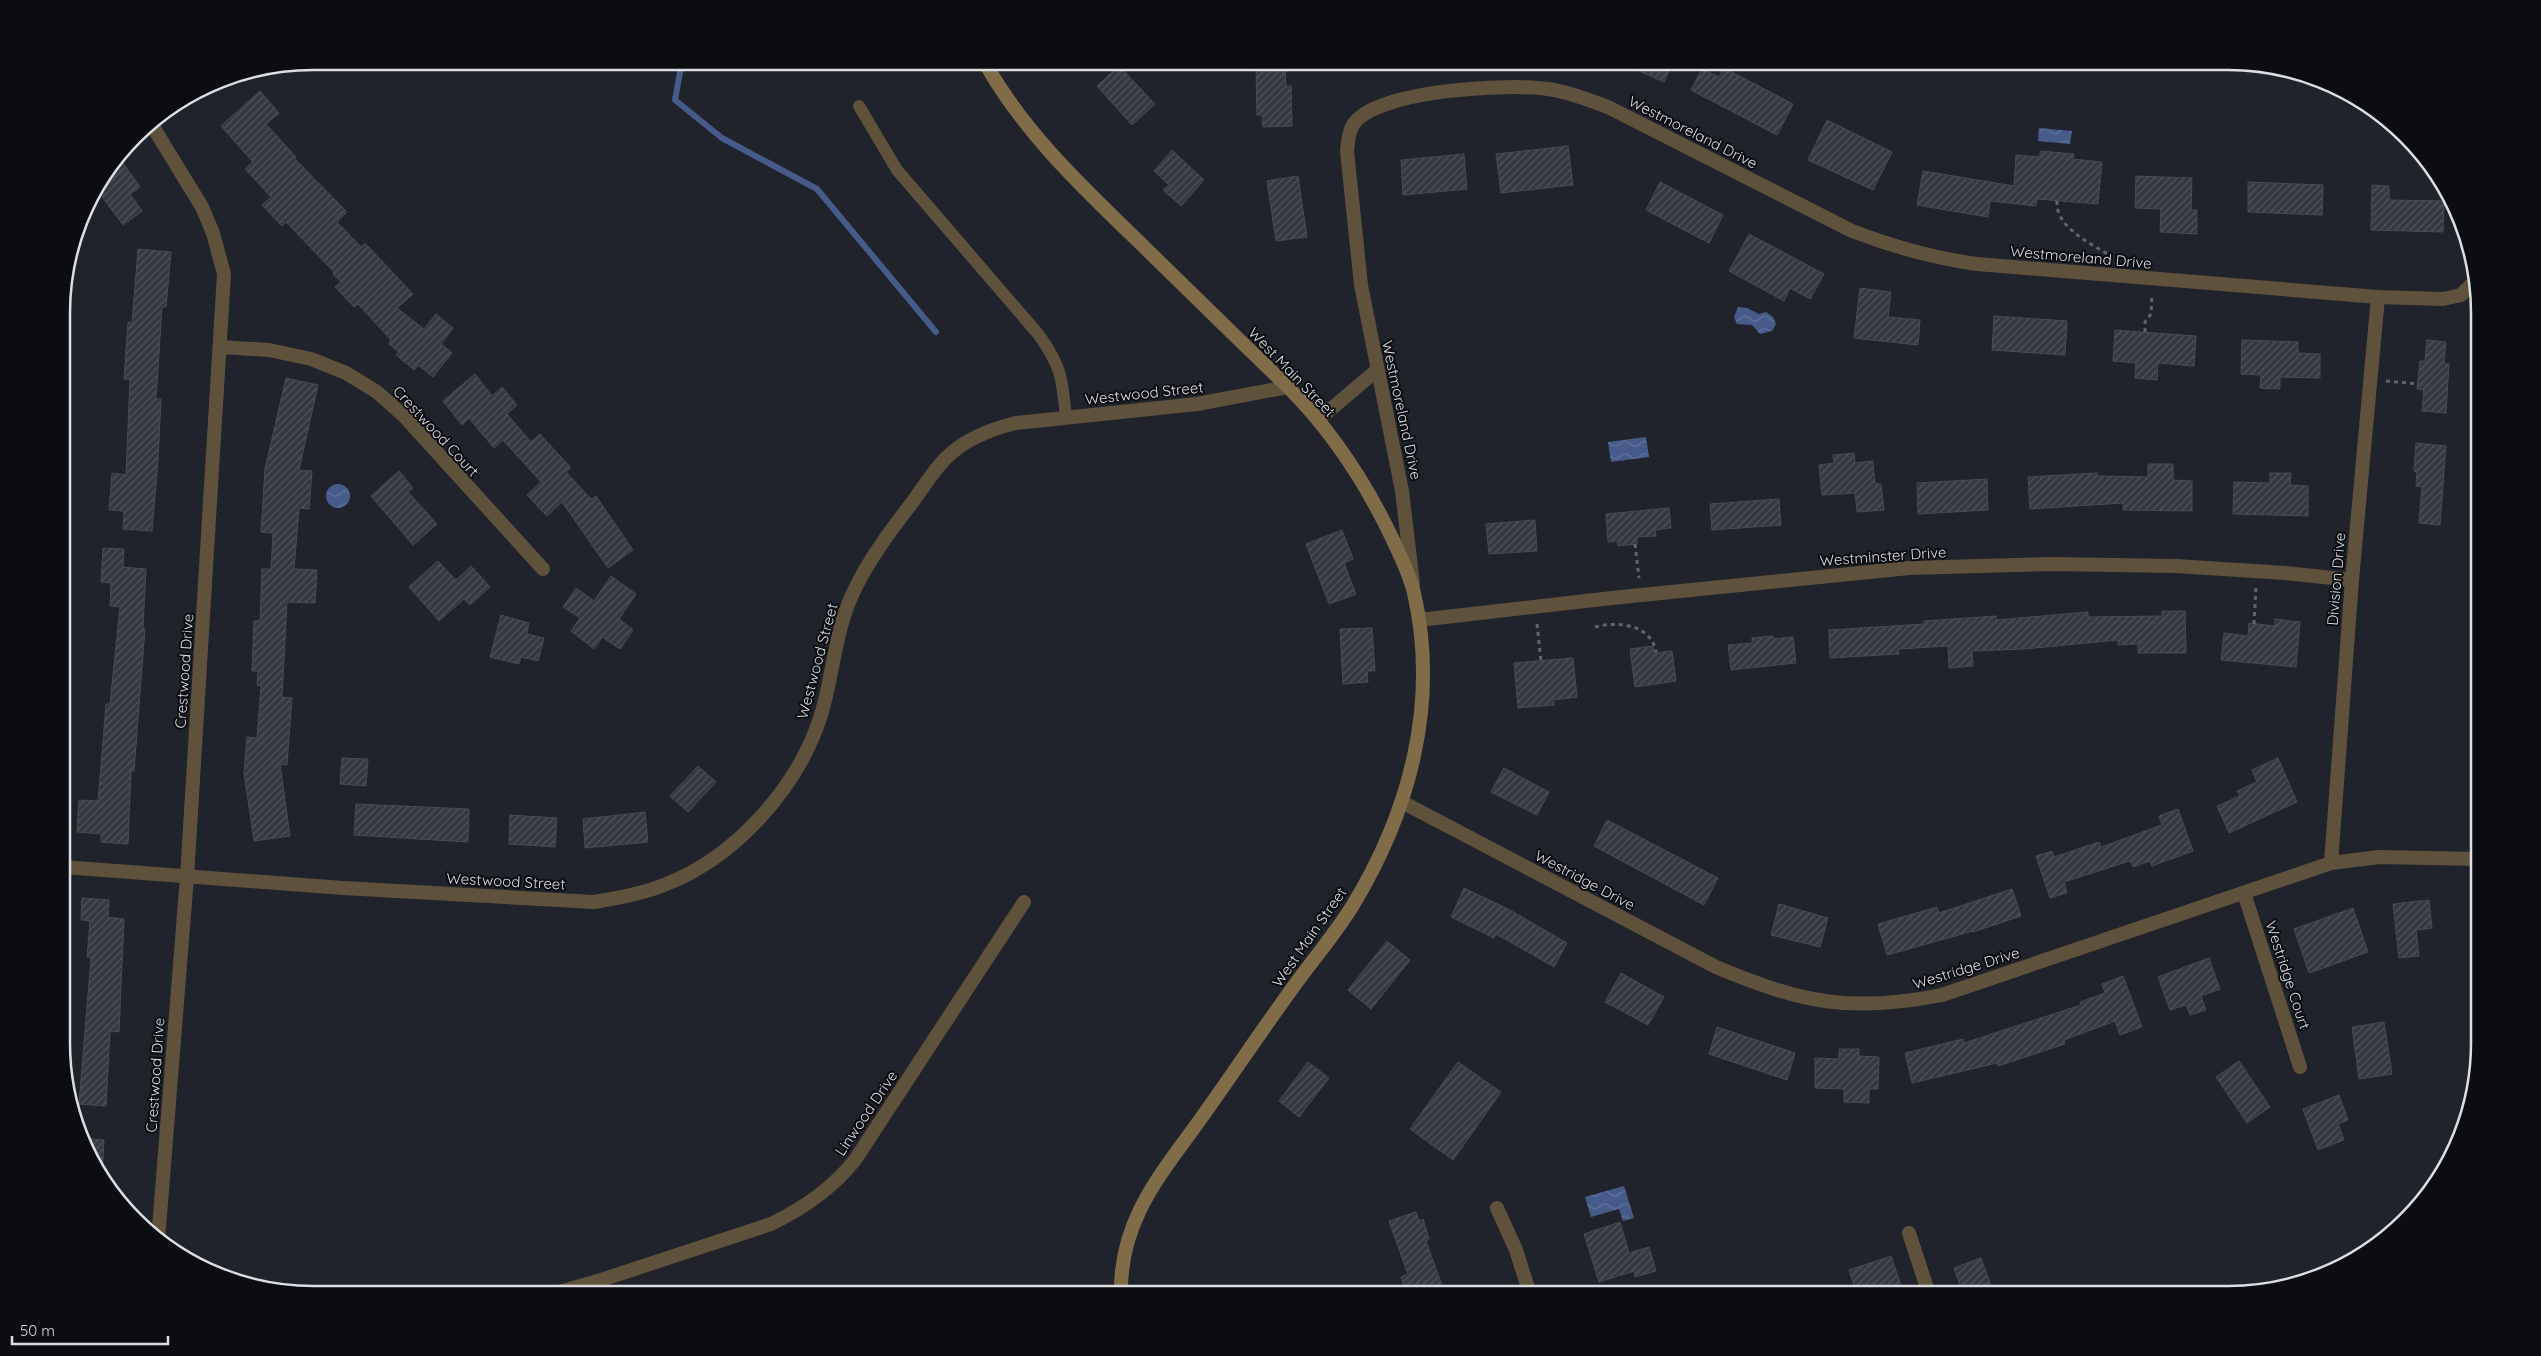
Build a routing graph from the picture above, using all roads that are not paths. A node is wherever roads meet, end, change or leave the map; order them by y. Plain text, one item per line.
1 (989, 70) edge
2 (859, 106) dead end
3 (154, 129) edge
4 (2469, 287) edge
5 (2378, 297) junction
6 (221, 348) junction
7 (1377, 370) junction
8 (1288, 388) junction
9 (1066, 418) junction
10 (1318, 420) junction
11 (544, 569) dead end
12 (2352, 580) junction
13 (1414, 590) junction
14 (1419, 620) junction
15 (1402, 802) junction
16 (2471, 859) edge
17 (2331, 863) junction
18 (70, 868) edge
19 (187, 877) junction
20 (2244, 893) junction
21 (1024, 902) dead end
22 (2300, 1067) dead end
23 (1497, 1208) dead end
24 (159, 1231) edge
25 (1909, 1233) dead end
26 (580, 1286) edge
27 (1121, 1286) edge
28 (1527, 1286) edge
29 (1926, 1286) edge

1 - 8 main road, West Main Street
2 - 9 lane
3 - 6 street, Crestwood Drive
4 - 5 street, Westmoreland Drive
5 - 7 street, Westmoreland Drive
5 - 12 street, Division Drive
6 - 11 street, Crestwood Court
6 - 19 street, Crestwood Drive
7 - 10 street
7 - 13 street, Westmoreland Drive
8 - 9 street, Westwood Street
8 - 10 main road, West Main Street
9 - 19 street, Westwood Street
10 - 13 main road, West Main Street
12 - 14 street, Westminster Drive
12 - 17 street, Division Drive
13 - 14 main road, West Main Street
14 - 15 main road, West Main Street
15 - 20 street, Westridge Drive
15 - 27 main road, West Main Street
16 - 17 street, Westridge Drive
17 - 20 street, Westridge Drive
18 - 19 street, Westwood Street
19 - 24 street, Crestwood Drive
20 - 22 street, Westridge Court
21 - 26 street, Linwood Drive
23 - 28 street
25 - 29 street

